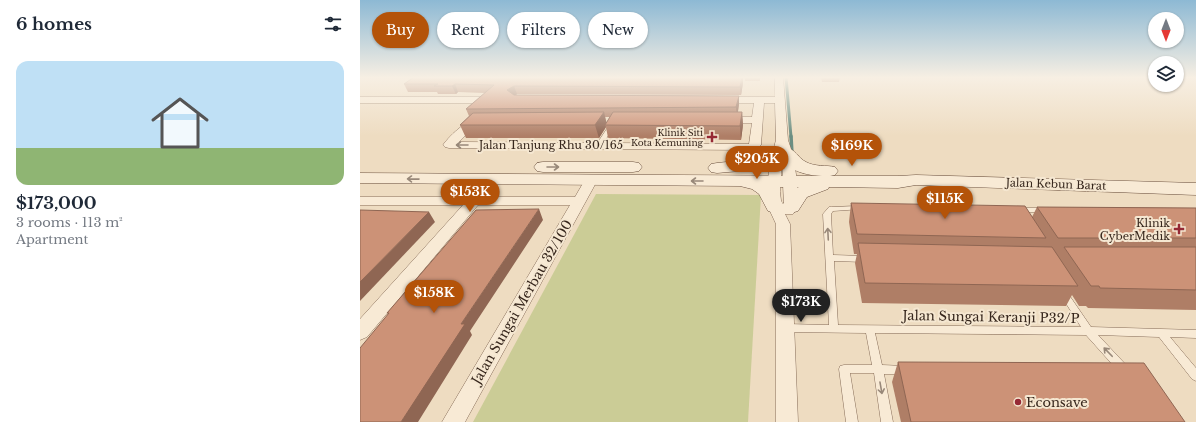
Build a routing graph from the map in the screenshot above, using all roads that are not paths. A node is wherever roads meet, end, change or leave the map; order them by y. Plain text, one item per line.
1 (780, 97) edge
2 (360, 100) edge
3 (480, 100) edge
4 (713, 100) edge
5 (759, 100) junction
6 (780, 100) junction
7 (717, 120) edge
8 (757, 120) junction
9 (492, 121) edge
10 (599, 121) edge
11 (618, 121) joint
12 (599, 145) junction
13 (782, 164) junction
14 (360, 166) edge
15 (834, 177) junction
16 (360, 178) edge
17 (591, 181) junction
18 (736, 181) junction
19 (1196, 189) edge
20 (474, 201) junction
21 (580, 201) junction
22 (363, 203) edge
23 (783, 207) junction
24 (865, 208) edge
25 (1053, 211) edge
26 (1015, 213) edge
27 (829, 258) junction
28 (875, 259) edge
29 (1060, 288) edge
30 (786, 328) junction
31 (834, 328) junction
32 (870, 328) junction
33 (1088, 331) junction
34 (360, 332) edge
35 (1162, 334) junction
36 (1196, 334) edge
37 (878, 369) junction
38 (917, 370) edge
39 (1112, 372) edge
40 (1196, 376) edge
41 (453, 422) edge
42 (787, 422) edge
43 (852, 422) edge
44 (887, 422) edge

1 - 6 street
2 - 3 street
4 - 5 street
5 - 6 street
5 - 8 street
6 - 13 street
7 - 8 street
8 - 12 street, Jalan Tanjung Rhu 30/165
12 -> 9 street, Jalan Tanjung Rhu 30/165
10 - 11 street
11 - 12 lane
14 -> 13 main road
13 - 15 main road, Jalan Kebun Barat
13 - 15 main road
13 - 18 main road
13 - 23 street
15 - 19 main road, Jalan Kebun Barat
15 - 23 main road
17 -> 16 main road
18 -> 17 main road
17 - 21 street, Jalan Sungai Merbau 32/100
18 - 23 main road
20 - 21 street
20 - 22 street
20 - 34 street
21 - 41 street, Jalan Sungai Merbau 32/100
23 - 30 street
27 -> 24 lane
25 - 26 lane
27 - 28 lane
27 - 31 lane
29 - 33 lane
30 - 31 lane, Jalan Sungai Keranji P32/P
30 - 42 street
31 - 32 lane, Jalan Sungai Keranji P32/P
32 - 33 lane, Jalan Sungai Keranji P32/P
32 - 37 lane
33 - 35 lane, Jalan Sungai Keranji P32/P
39 -> 33 lane
35 - 36 lane, Jalan Sungai Keranji P32/P
35 - 40 lane
37 - 38 lane
37 - 43 lane
37 -> 44 lane

